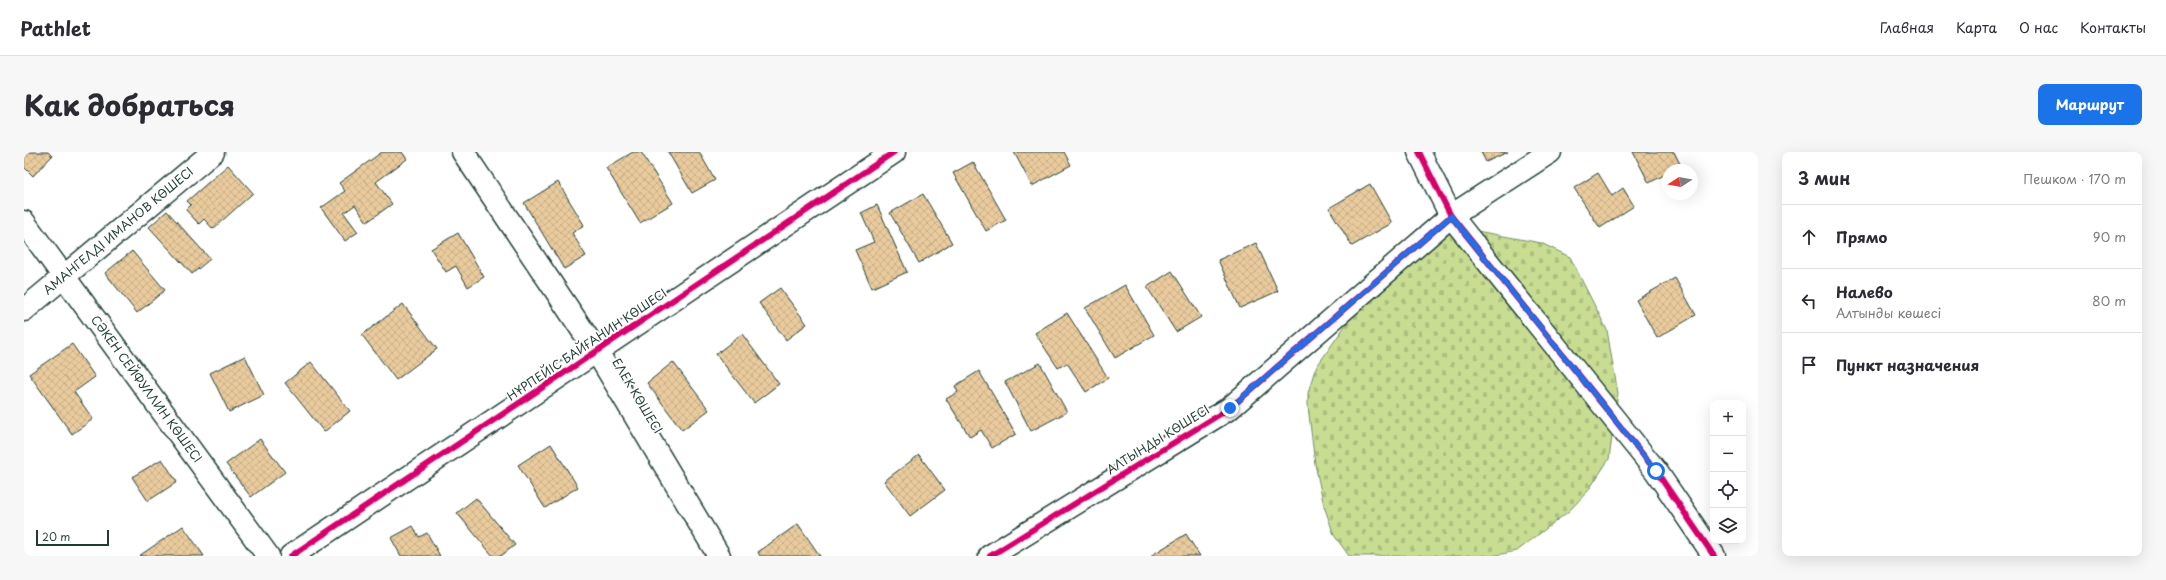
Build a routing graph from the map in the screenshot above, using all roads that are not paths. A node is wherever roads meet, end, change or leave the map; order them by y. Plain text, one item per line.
1 (213, 152) edge
2 (463, 152) edge
3 (894, 152) edge
4 (1419, 152) edge
5 (1550, 152) edge
6 (1451, 216) junction
7 (24, 222) edge
8 (63, 276) junction
9 (24, 310) edge
10 (597, 352) junction
11 (268, 556) edge
12 (291, 556) edge
13 (719, 556) edge
14 (990, 556) edge
15 (1714, 556) edge

1 - 8 street, АМАНГЕЛДІ ИМАНОВ КӨШЕСІ
2 - 10 street, ЕЛЕК КӨШЕСІ
3 - 10 street, НҰРПЕЙІС БАЙҒАНИН КӨШЕСІ
4 - 6 street
5 - 6 street, АЛТЫНДЫ КӨШЕСІ
6 - 14 street, АЛТЫНДЫ КӨШЕСІ
6 - 15 street
7 - 8 street, СӘКЕН СЕЙФУЛЛИН КӨШЕСІ
8 - 9 street, АМАНГЕЛДІ ИМАНОВ КӨШЕСІ
8 - 11 street, СӘКЕН СЕЙФУЛЛИН КӨШЕСІ
10 - 12 street, НҰРПЕЙІС БАЙҒАНИН КӨШЕСІ
10 - 13 street, ЕЛЕК КӨШЕСІ

